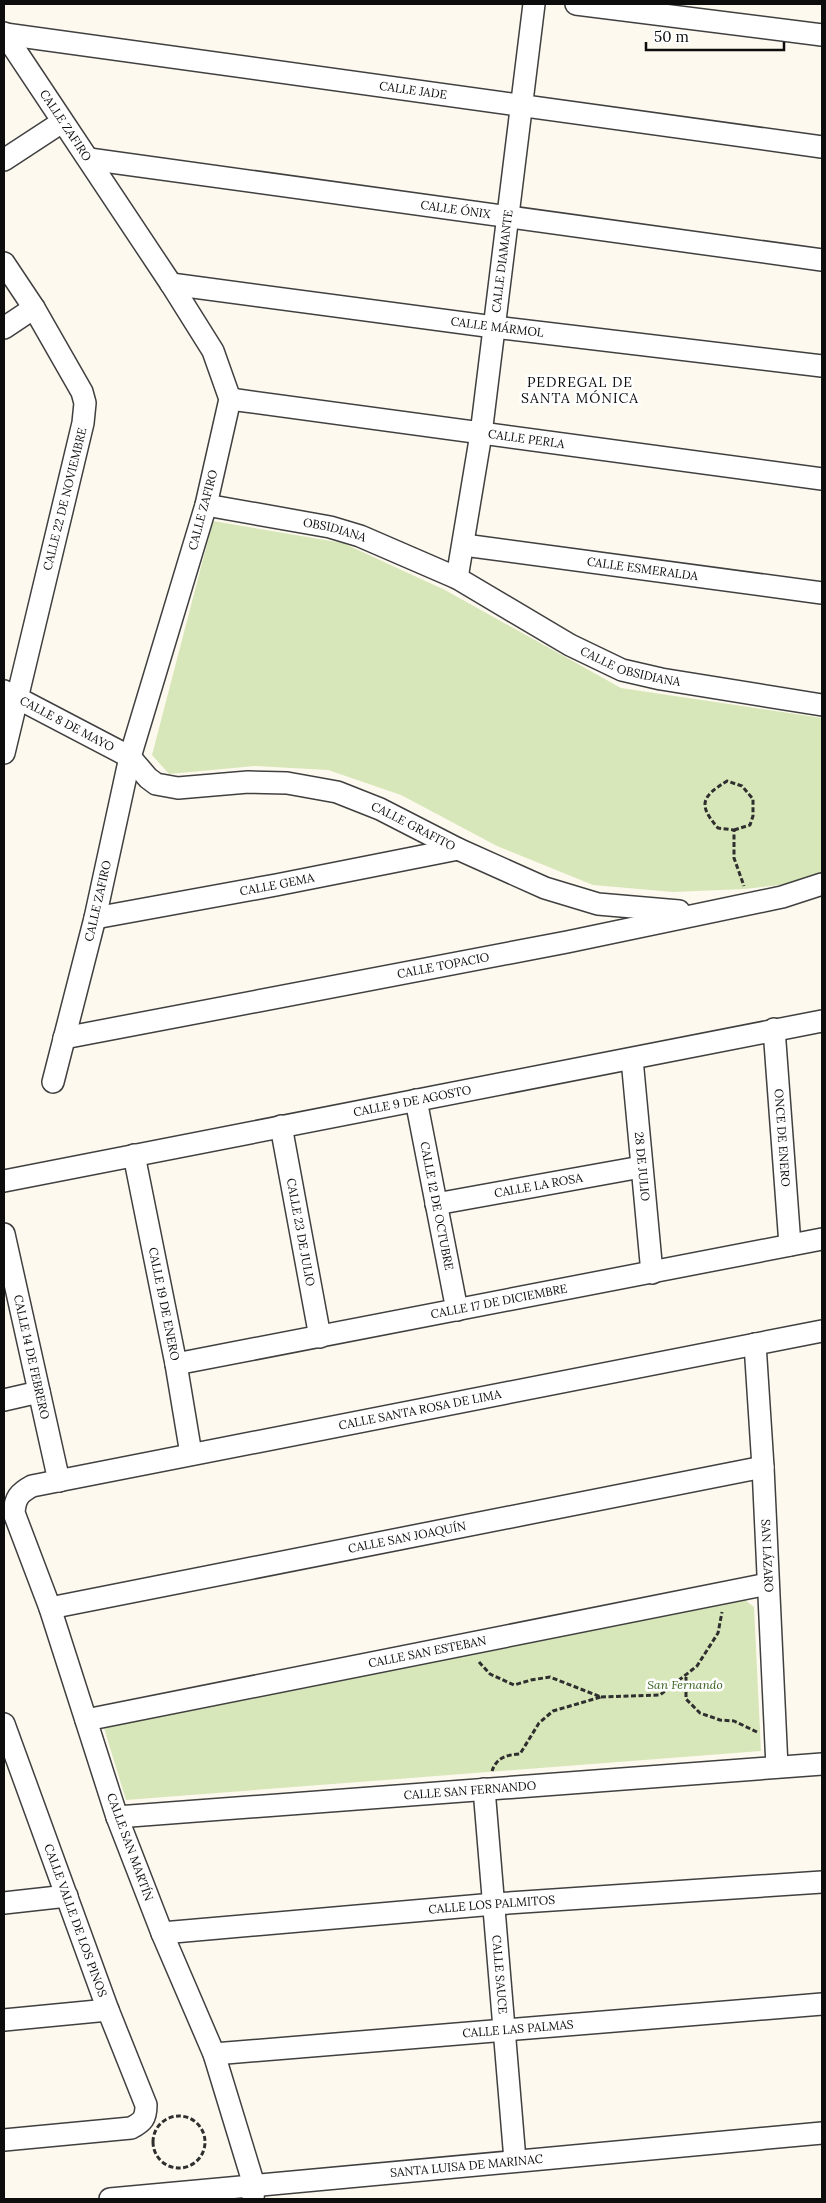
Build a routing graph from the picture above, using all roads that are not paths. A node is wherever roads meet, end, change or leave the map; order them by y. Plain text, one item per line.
1 (534, 4) edge
2 (576, 4) edge
3 (4, 34) edge
4 (822, 35) edge
5 (520, 106) junction
6 (62, 122) junction
7 (822, 147) edge
8 (89, 159) junction
9 (4, 160) edge
10 (509, 216) junction
11 (822, 260) edge
12 (4, 263) edge
13 (171, 284) junction
14 (34, 308) junction
15 (494, 327) junction
16 (4, 328) edge
17 (822, 366) edge
18 (230, 399) junction
19 (480, 434) junction
20 (822, 479) edge
21 (206, 505) junction
22 (464, 545) junction
23 (457, 578) junction
24 (822, 593) edge
25 (10, 693) edge
26 (822, 705) edge
27 (4, 753) edge
28 (130, 757) junction
29 (458, 849) junction
30 (822, 884) edge
31 (701, 913) junction
32 (94, 918) junction
33 (822, 1021) edge
34 (774, 1029) junction
35 (64, 1038) junction
36 (632, 1059) junction
37 (52, 1082) dead end
38 (416, 1100) junction
39 (281, 1126) junction
40 (134, 1155) junction
41 (641, 1167) junction
42 (4, 1182) edge
43 (436, 1204) junction
44 (822, 1239) edge
45 (790, 1245) junction
46 (5, 1248) edge
47 (652, 1273) junction
48 (457, 1310) junction
49 (822, 1331) edge
50 (320, 1337) junction
51 (755, 1344) junction
52 (176, 1364) junction
53 (39, 1392) junction
54 (4, 1400) edge
55 (191, 1454) junction
56 (763, 1467) junction
57 (59, 1481) junction
58 (20, 1493) joint
59 (768, 1584) junction
60 (50, 1608) junction
61 (86, 1720) junction
62 (4, 1724) edge
63 (11, 1763) edge
64 (822, 1764) edge
65 (777, 1767) junction
66 (484, 1789) junction
67 (117, 1817) junction
68 (822, 1882) edge
69 (67, 1896) junction
70 (4, 1903) edge
71 (494, 1904) junction
72 (162, 1933) junction
73 (822, 2004) edge
74 (108, 2010) junction
75 (4, 2020) edge
76 (504, 2031) junction
77 (214, 2054) junction
78 (822, 2134) edge
79 (4, 2140) edge
80 (515, 2160) junction
81 (253, 2192) edge
82 (110, 2199) edge

1 - 5 street, CALLE DIAMANTE
2 - 4 street
3 - 5 street, CALLE JADE
3 - 6 street, CALLE ZAFIRO
5 - 7 street, CALLE JADE
5 - 10 street, CALLE DIAMANTE
6 - 8 street, CALLE ZAFIRO
6 - 9 street
8 - 10 street, CALLE ÓNIX
8 - 13 street, CALLE ZAFIRO
10 - 11 street, CALLE ÓNIX
10 - 15 street, CALLE DIAMANTE
12 - 14 street, CALLE 22 DE NOVIEMBRE
13 - 15 street, CALLE MÁRMOL
13 - 18 street, CALLE ZAFIRO
14 - 16 street
14 - 25 street, CALLE 22 DE NOVIEMBRE
15 - 17 street, CALLE MÁRMOL
15 - 19 street, CALLE DIAMANTE
18 - 19 street, CALLE PERLA
18 - 21 street, CALLE ZAFIRO
19 - 20 street, CALLE PERLA
19 - 22 street, CALLE DIAMANTE
21 - 23 street, OBSIDIANA
21 - 28 street, CALLE ZAFIRO
22 - 23 street, CALLE DIAMANTE
22 - 24 street, CALLE ESMERALDA
23 - 26 street, CALLE OBSIDIANA
25 - 27 street, CALLE 22 DE NOVIEMBRE
25 - 28 street, CALLE 8 DE MAYO
28 - 29 street, CALLE GRAFITO
28 - 32 street, CALLE ZAFIRO
29 - 31 street, CALLE GRAFITO
29 - 32 street, CALLE GEMA
30 - 31 street, CALLE TOPACIO
31 - 35 street, CALLE TOPACIO
32 - 35 street, CALLE ZAFIRO
33 - 34 street, CALLE 9 DE AGOSTO
34 - 36 street, CALLE 9 DE AGOSTO
34 - 45 street, ONCE DE ENERO
35 - 37 street, CALLE ZAFIRO
36 - 38 street, CALLE 9 DE AGOSTO
36 - 41 street, 28 DE JULIO
38 - 39 street, CALLE 9 DE AGOSTO
38 - 43 street, CALLE 12 DE OCTUBRE
39 - 40 street, CALLE 9 DE AGOSTO
39 - 50 street, CALLE 23 DE JULIO
40 - 42 street, CALLE 9 DE AGOSTO
40 - 52 street, CALLE 19 DE ENERO
41 - 43 street, CALLE LA ROSA
41 - 47 street, 28 DE JULIO
43 - 48 street, CALLE 12 DE OCTUBRE
44 - 45 street, CALLE 17 DE DICIEMBRE
45 - 47 street, CALLE 17 DE DICIEMBRE
46 - 53 street, CALLE 14 DE FEBRERO
47 - 48 street, CALLE 17 DE DICIEMBRE
48 - 50 street, CALLE 17 DE DICIEMBRE
49 - 51 street, CALLE SANTA ROSA DE LIMA
50 - 52 street, CALLE 17 DE DICIEMBRE
51 - 55 street, CALLE SANTA ROSA DE LIMA
51 - 56 street, SAN LÁZARO
52 - 55 street, CALLE 19 DE ENERO
53 - 54 street
53 - 57 street, CALLE 14 DE FEBRERO
55 - 57 street, CALLE SANTA ROSA DE LIMA
56 - 59 street, SAN LÁZARO
56 - 60 street, CALLE SAN JOAQUÍN
57 - 58 street, CALLE SANTA ROSA DE LIMA
58 - 60 street, CALLE SAN MARTÍN
59 - 61 street, CALLE SAN ESTEBAN
59 - 65 street, SAN LÁZARO
60 - 61 street, CALLE SAN MARTÍN
61 - 67 street, CALLE SAN MARTÍN
62 - 63 street, CALLE VALLE DE LOS PINOS
63 - 69 street, CALLE VALLE DE LOS PINOS
64 - 65 street, CALLE SAN FERNANDO
65 - 66 street, CALLE SAN FERNANDO
66 - 67 street, CALLE SAN FERNANDO
66 - 71 street, CALLE SAUCE
67 - 72 street, CALLE SAN MARTÍN
68 - 71 street, CALLE LOS PALMITOS
69 - 70 street
69 - 74 street, CALLE VALLE DE LOS PINOS
71 - 72 street, CALLE LOS PALMITOS
71 - 76 street, CALLE SAUCE
72 - 77 street, CALLE SAN MARTÍN
73 - 76 street, CALLE LAS PALMAS
74 - 75 street
74 - 79 street, CALLE VALLE DE LOS PINOS
76 - 77 street, CALLE LAS PALMAS
76 - 80 street, CALLE SAUCE
77 - 81 street, CALLE SAN MARTÍN
78 - 80 street, SANTA LUISA DE MARINAC
80 - 81 street, SANTA LUISA DE MARINAC
81 - 82 street, SANTA LUISA DE MARINAC

